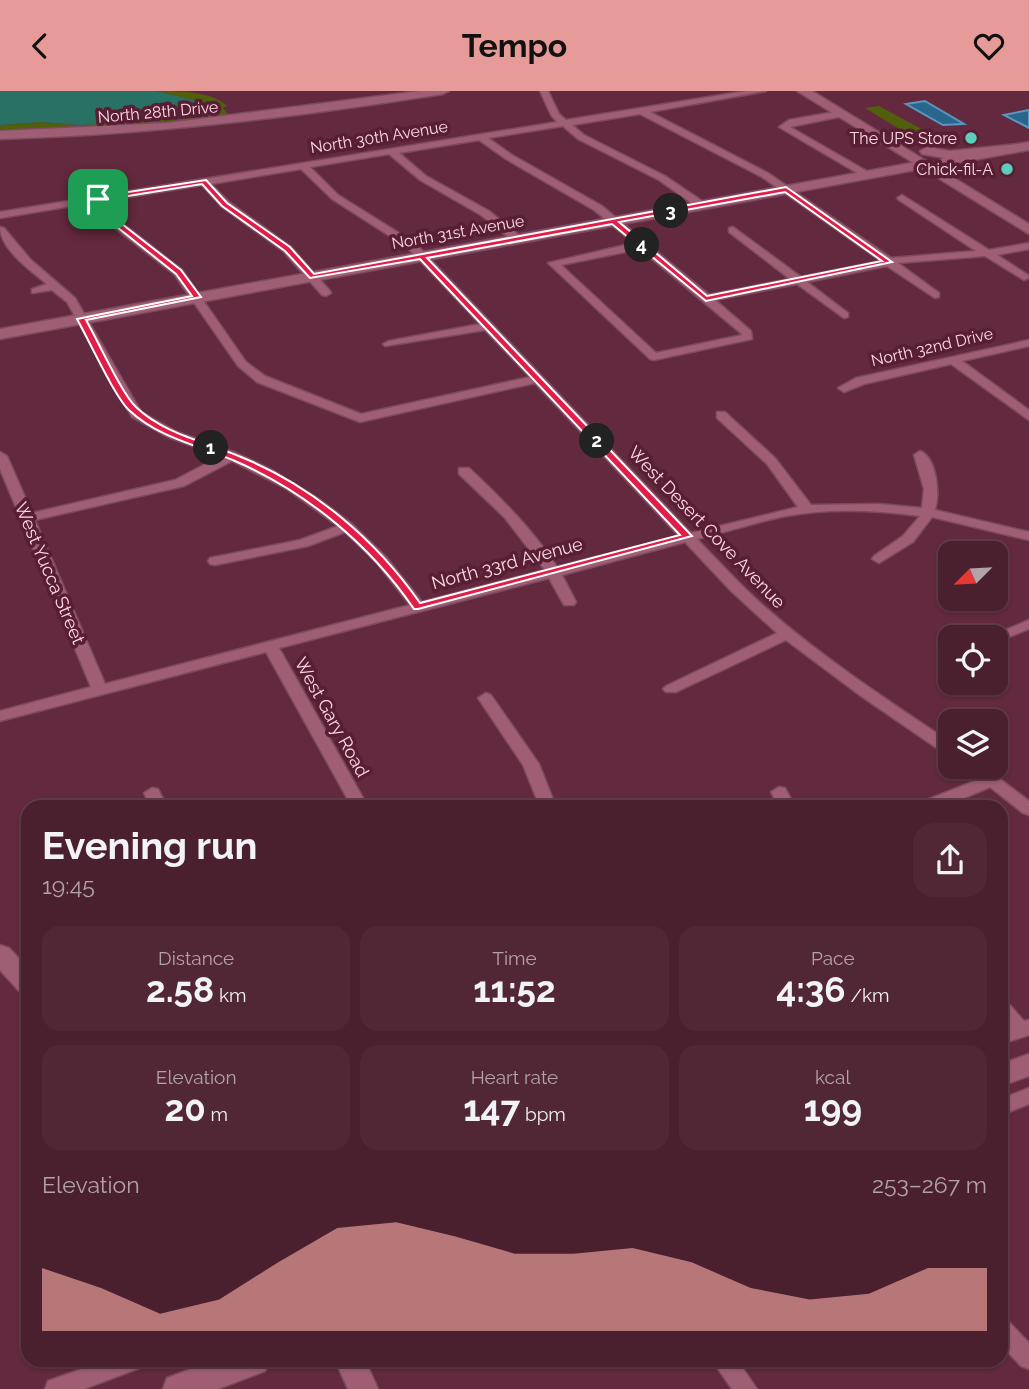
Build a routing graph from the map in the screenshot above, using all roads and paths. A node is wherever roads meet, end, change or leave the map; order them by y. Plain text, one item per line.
1 (443, 91) edge
2 (544, 91) edge
3 (762, 91) edge
4 (803, 91) edge
5 (808, 91) edge
6 (829, 93) edge
7 (642, 111) junction
8 (840, 114) junction
9 (564, 124) junction
10 (0, 135) edge
11 (481, 137) junction
12 (1024, 147) edge
13 (391, 151) junction
14 (932, 161) junction
15 (303, 166) junction
16 (867, 175) junction
17 (204, 181) junction
18 (786, 189) junction
19 (902, 198) dead end
20 (98, 199) junction
21 (701, 205) junction
22 (991, 207) junction
23 (0, 215) edge
24 (1029, 215) edge
25 (613, 221) junction
26 (1029, 224) edge
27 (0, 230) edge
28 (733, 230) dead end
29 (1029, 230) edge
30 (517, 239) junction
31 (642, 245) junction
32 (1029, 246) edge
33 (988, 253) junction
34 (422, 256) junction
35 (888, 262) junction
36 (312, 277) junction
37 (1024, 277) dead end
38 (799, 280) junction
39 (56, 285) junction
40 (36, 291) dead end
41 (326, 293) dead end
42 (935, 295) dead end
43 (197, 297) junction
44 (706, 299) junction
45 (844, 315) dead end
46 (81, 319) junction
47 (488, 326) junction
48 (0, 334) edge
49 (1029, 343) edge
50 (389, 344) dead end
51 (953, 360) junction
52 (538, 379) junction
53 (844, 388) dead end
54 (722, 415) dead end
55 (1029, 416) edge
56 (920, 455) dead end
57 (1, 456) edge
58 (232, 456) junction
59 (464, 471) dead end
60 (807, 509) junction
61 (929, 512) junction
62 (27, 518) junction
63 (347, 527) junction
64 (687, 536) junction
65 (1029, 536) edge
66 (879, 559) dead end
67 (215, 561) dead end
68 (554, 571) junction
69 (569, 602) dead end
70 (418, 606) junction
71 (1029, 624) edge
72 (1008, 633) edge
73 (786, 634) junction
74 (270, 645) junction
75 (671, 689) dead end
76 (100, 690) junction
77 (486, 698) dead end
78 (0, 716) edge
79 (938, 741) edge
80 (992, 780) joint
81 (779, 792) dead end
82 (356, 800) edge
83 (545, 800) edge
84 (783, 800) edge
85 (946, 800) edge
86 (1029, 809) edge
87 (0, 954) edge
88 (21, 976) edge
89 (1008, 1014) edge
90 (1024, 1029) edge
91 (1029, 1096) edge
92 (1008, 1104) edge
93 (1008, 1336) edge
94 (1029, 1359) edge
95 (115, 1367) edge
96 (236, 1367) edge
97 (353, 1367) edge
98 (729, 1367) edge
99 (55, 1389) edge
100 (179, 1389) edge
101 (363, 1389) edge
102 (746, 1389) edge

1 - 10 street, North 28th Drive
2 - 9 street
3 - 7 street, North 30th Avenue
4 - 8 main road
5 - 14 main road
6 - 14 main road
7 - 9 street, North 30th Avenue
7 - 18 street
8 - 14 main road
8 - 16 street
9 - 11 street, North 30th Avenue
9 - 21 street
11 - 13 street, North 30th Avenue
11 - 25 street
12 - 14 street, North 31st Avenue
12 - 14 main road
13 - 15 street, North 30th Avenue
13 - 30 street
14 - 16 street, North 31st Avenue
14 - 22 main road
14 - 24 main road
15 - 17 street, North 30th Avenue
15 - 34 street, West Desert Cove Avenue
16 - 18 street, North 31st Avenue
17 - 20 street, North 30th Avenue
17 - 36 street
18 - 21 street, North 31st Avenue
18 - 35 street
19 - 33 street
20 - 23 street, North 30th Avenue
20 - 43 street
21 - 25 street, North 31st Avenue
22 - 26 main road
22 - 29 main road
25 - 30 street, North 31st Avenue
25 - 31 street
27 - 39 street
28 - 38 street
30 - 34 street, North 31st Avenue
31 - 44 street
31 - 44 street
32 - 33 street
33 - 35 street
33 - 37 street
34 - 36 street, North 31st Avenue
34 - 47 street, West Desert Cove Avenue
35 - 38 street
35 - 42 street
36 - 41 street
36 - 43 street, North 31st Avenue
38 - 44 street
38 - 45 street
39 - 40 street
39 - 46 street
43 - 46 street, North 31st Avenue
43 - 52 street
46 - 48 street, North 31st Avenue
46 - 58 street
47 - 50 street
47 - 52 street, West Desert Cove Avenue
49 - 51 street, North 32nd Drive
51 - 53 street, North 32nd Drive
51 - 55 street
52 - 64 street, West Desert Cove Avenue
54 - 60 street
56 - 61 street
57 - 62 street, West Yucca Street
58 - 62 street
58 - 63 street
59 - 68 street
60 - 61 street, North 33rd Avenue
60 - 64 street, North 33rd Avenue
61 - 65 street, North 33rd Avenue
61 - 66 street
62 - 76 street, West Yucca Street
63 - 67 street
63 - 70 street
64 - 68 street, North 33rd Avenue
64 - 73 street, West Desert Cove Avenue
68 - 69 street
68 - 70 street, North 33rd Avenue
70 - 74 street, North 33rd Avenue
71 - 72 street
73 - 75 street
73 - 79 street, West Desert Cove Avenue
74 - 76 street, North 33rd Avenue
74 - 82 street, West Gary Road
76 - 78 street, North 33rd Avenue
77 - 83 street
80 - 85 street
80 - 86 street
81 - 84 street
87 - 88 street
89 - 90 street
91 - 92 street
93 - 94 street
95 - 99 street
96 - 100 main road
97 - 101 street
98 - 102 street

